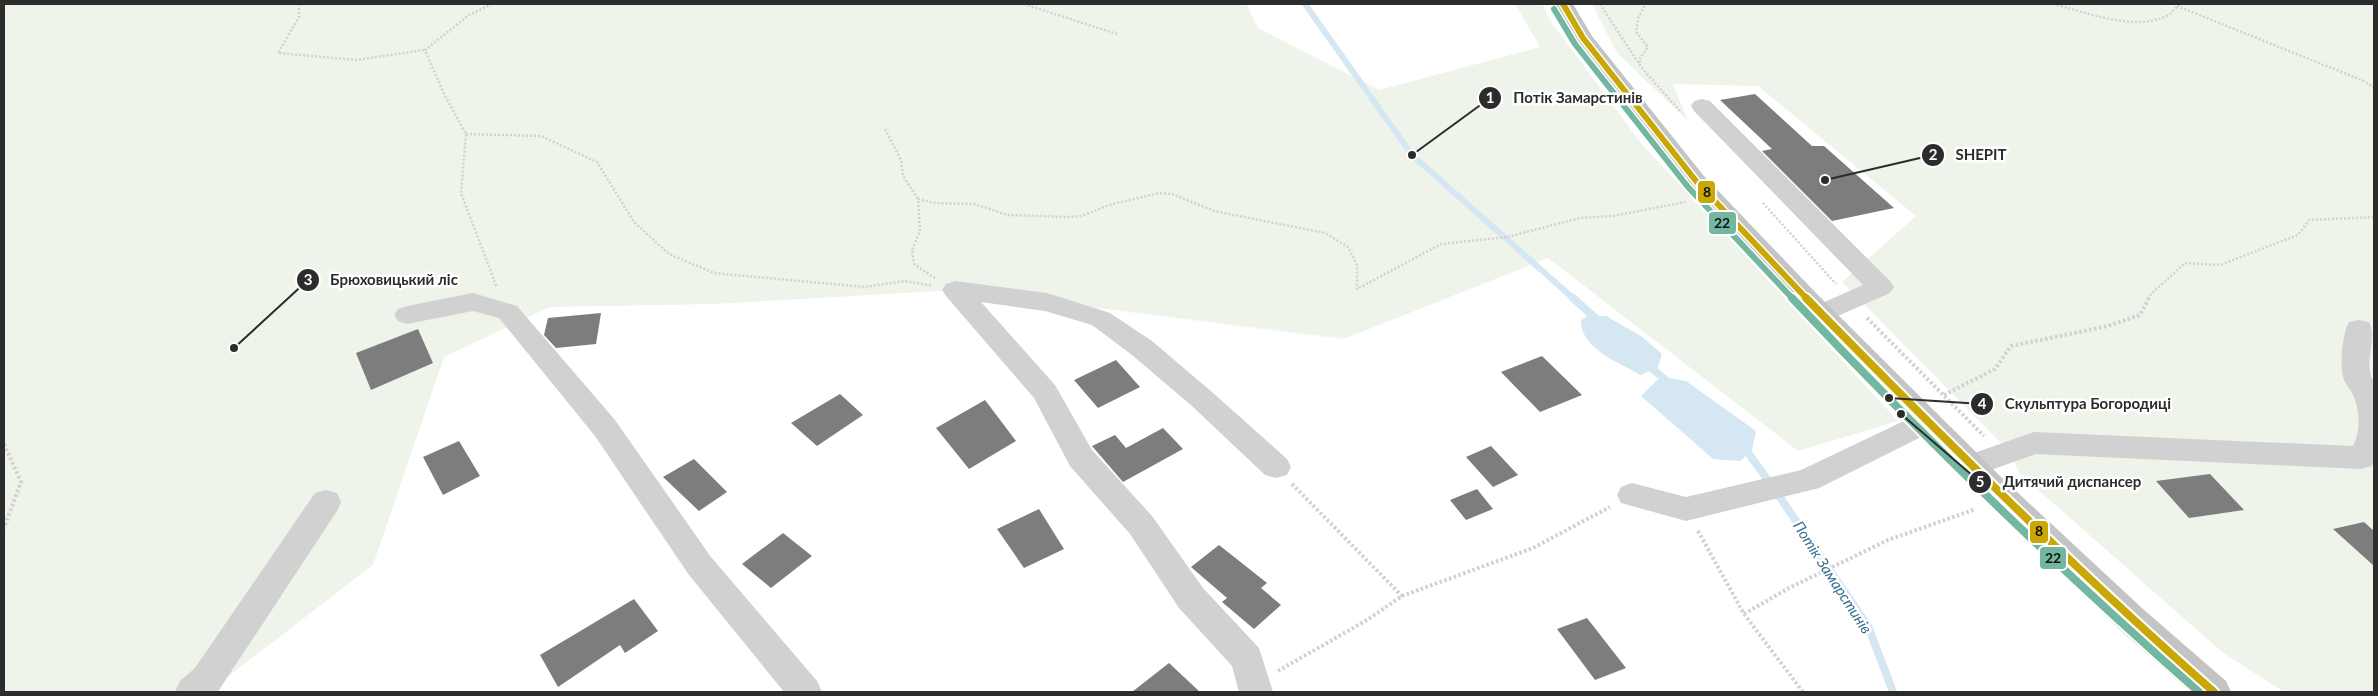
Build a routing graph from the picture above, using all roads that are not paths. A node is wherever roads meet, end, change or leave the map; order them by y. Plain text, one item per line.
1 (1563, 4) edge
2 (1702, 106) dead end
3 (1822, 313) junction
4 (407, 315) dead end
5 (2358, 329) dead end
6 (1927, 421) junction
7 (2368, 458) edge
8 (1971, 466) junction
9 (1276, 467) road end
10 (1632, 495) road end
11 (326, 502) dead end
12 (1255, 688) edge
13 (192, 692) edge
14 (805, 692) edge
15 (2214, 692) edge

1 - 3 main road
2 - 3 street
3 - 6 main road
4 - 14 street
5 - 7 street
6 - 8 main road
6 - 10 street
7 - 8 street
8 - 15 main road
9 - 12 street
11 - 13 street

